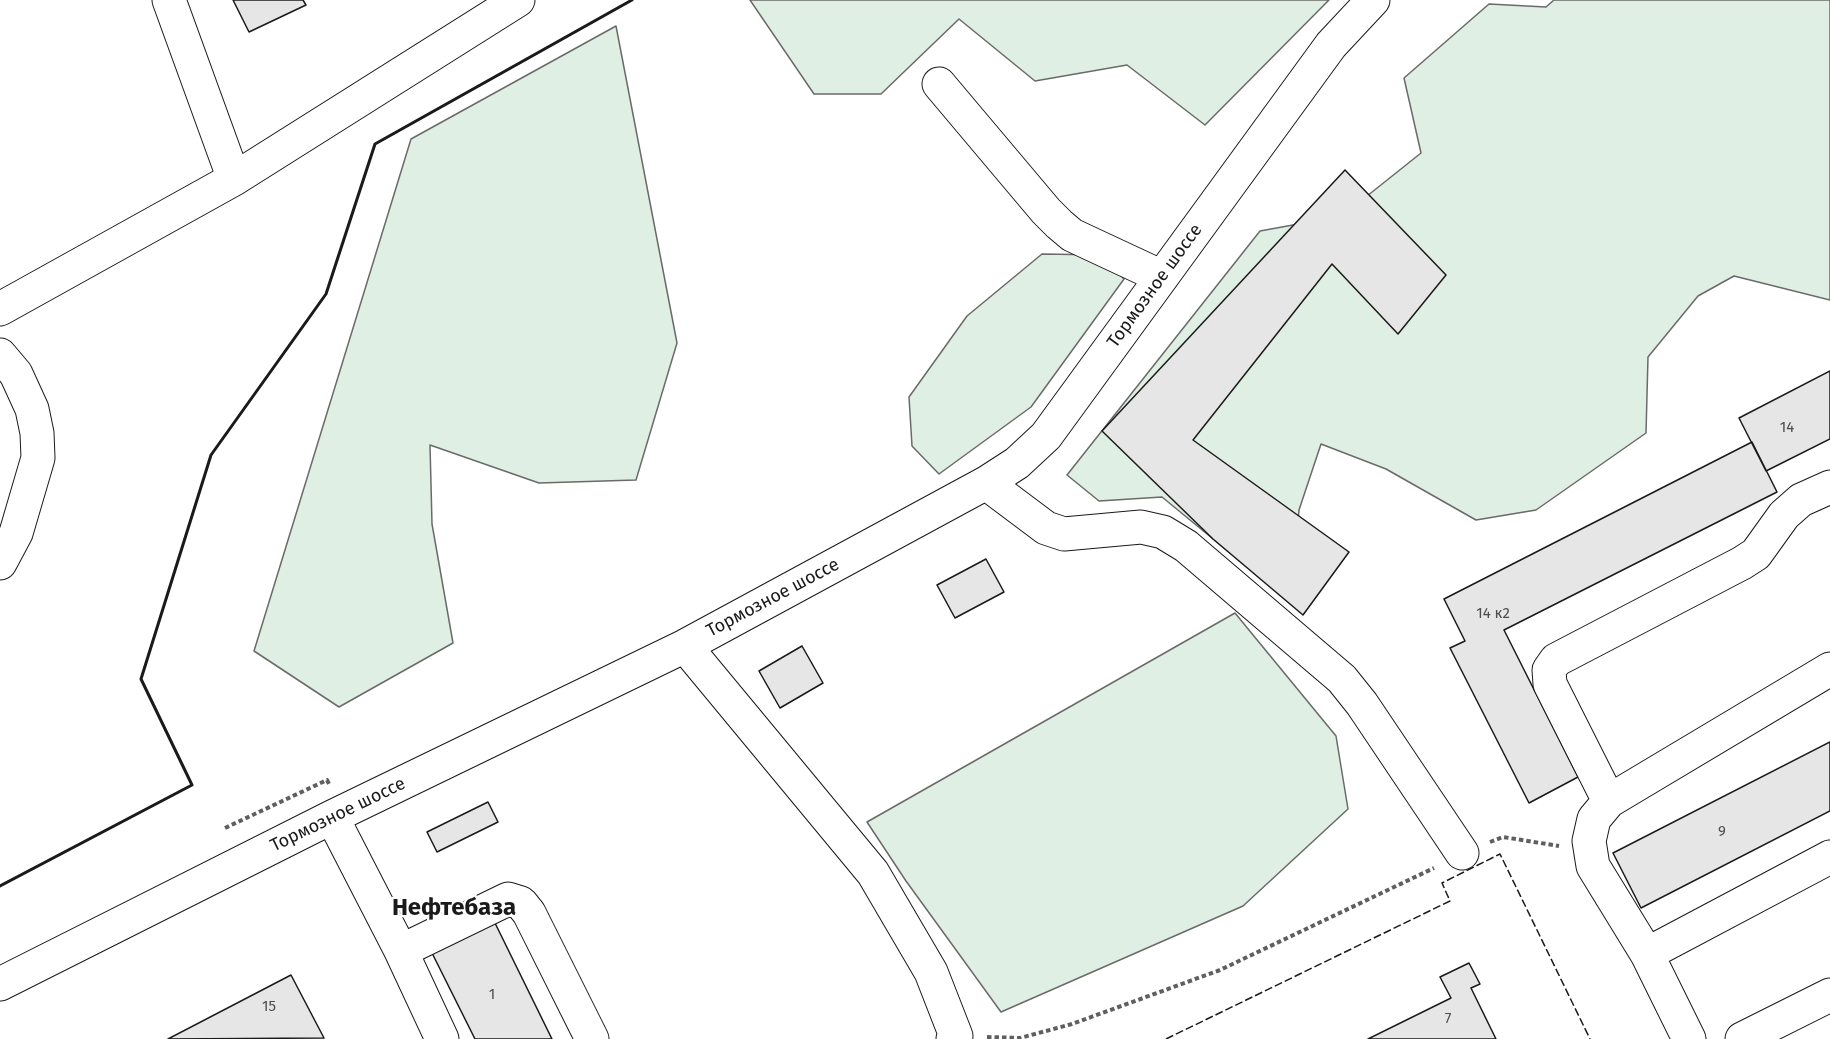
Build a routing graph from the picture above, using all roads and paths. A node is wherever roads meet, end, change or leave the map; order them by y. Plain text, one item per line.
1 (169, 0) edge
2 (518, 0) edge
3 (1373, 0) edge
4 (939, 84) dead end
5 (234, 179) junction
6 (1162, 277) junction
7 (0, 309) edge
8 (0, 355) edge
9 (986, 483) junction
10 (1830, 487) edge
11 (0, 563) edge
12 (685, 646) junction
13 (1830, 669) edge
14 (1609, 801) junction
15 (332, 817) junction
16 (1564, 847) dead end
17 (1462, 853) junction
18 (1830, 857) edge
19 (401, 951) junction
20 (1647, 954) junction
21 (0, 984) edge
22 (1830, 995) edge
23 (955, 1038) edge
24 (442, 1039) edge
25 (592, 1039) edge
26 (1689, 1039) edge
27 (1742, 1039) edge

1 - 5 street
2 - 5 street
3 - 6 street, Тормозное шоссе
4 - 6 street
5 - 7 street
6 - 9 street, Тормозное шоссе
8 - 11 street
9 - 12 street, Тормозное шоссе
9 - 17 street
10 - 14 street
12 - 15 street, Тормозное шоссе
12 - 23 street
13 - 14 street
14 - 20 street
15 - 19 street
15 - 21 street, Тормозное шоссе
16 - 17 path
17 - 23 path
18 - 20 street
19 - 24 street
19 - 25 street
20 - 26 street
22 - 27 street

